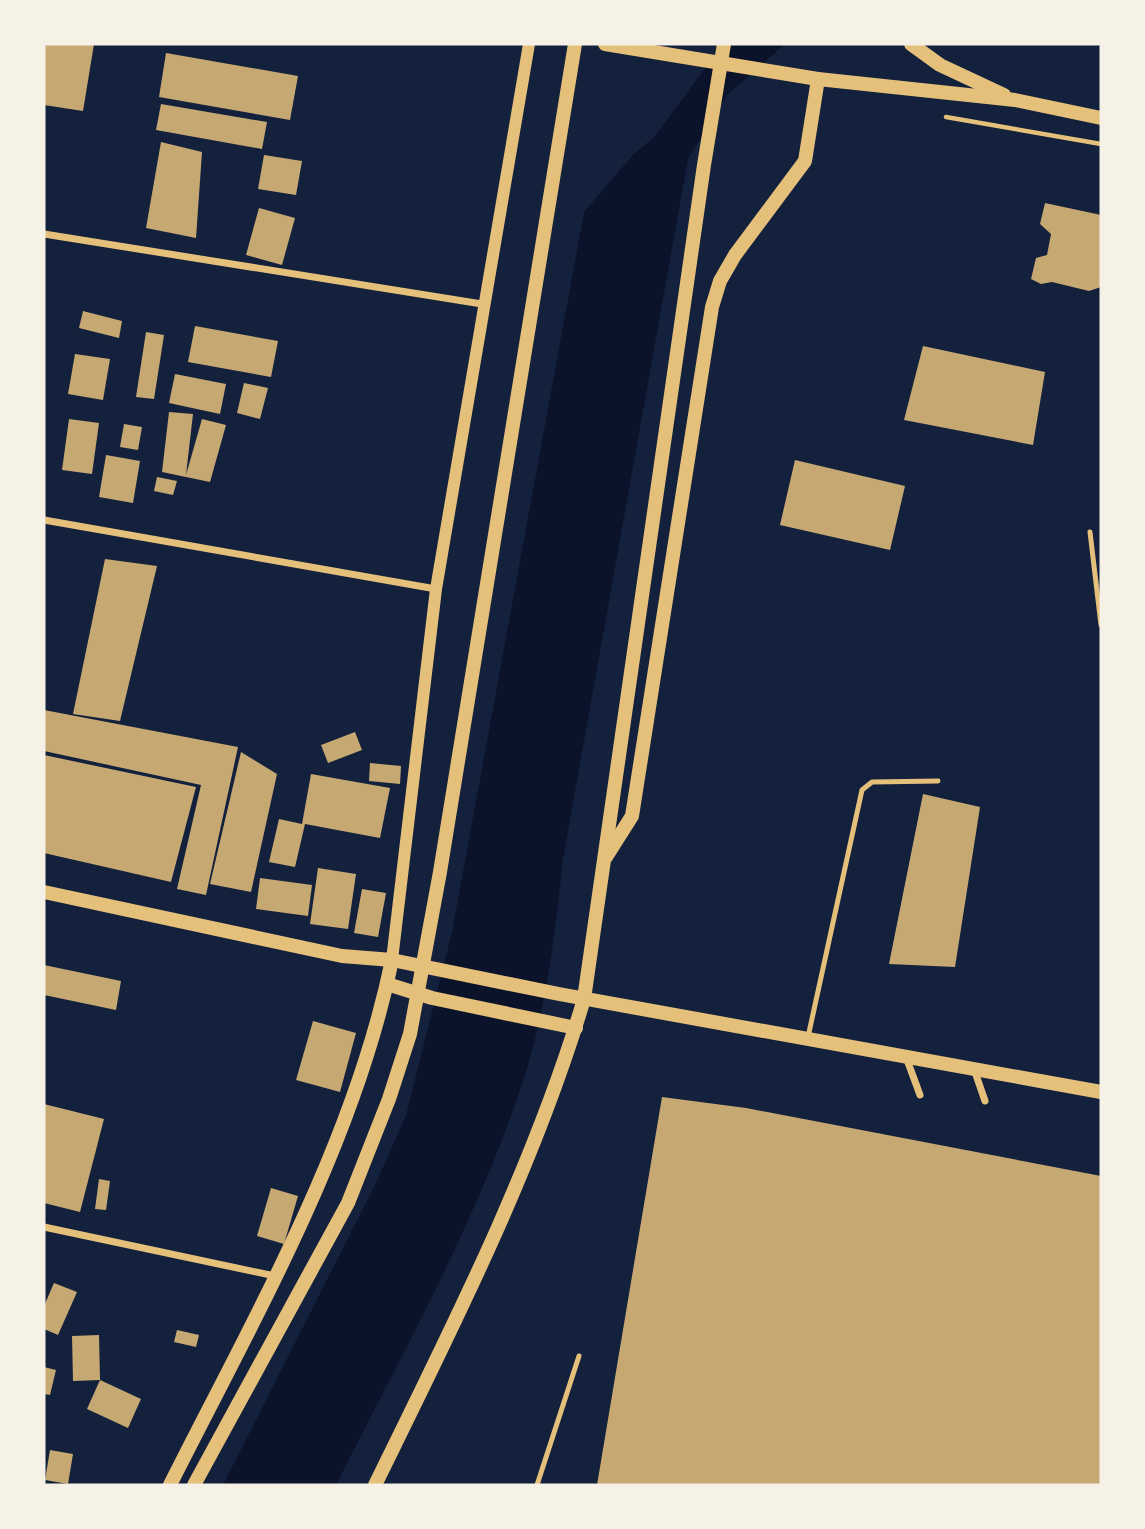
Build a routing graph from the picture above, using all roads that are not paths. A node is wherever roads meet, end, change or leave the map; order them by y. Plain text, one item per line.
1 (529, 44) edge
2 (575, 44) edge
3 (605, 44) edge
4 (724, 44) edge
5 (911, 44) edge
6 (818, 79) junction
7 (1015, 100) junction
8 (1101, 118) edge
9 (44, 234) edge
10 (482, 304) junction
11 (44, 520) edge
12 (1090, 532) dead end
13 (436, 589) junction
14 (1101, 625) edge
15 (938, 781) dead end
16 (604, 861) junction
17 (44, 892) edge
18 (392, 960) junction
19 (387, 984) junction
20 (584, 999) junction
21 (576, 1028) junction
22 (807, 1040) junction
23 (905, 1056) junction
24 (974, 1068) junction
25 (1101, 1092) edge
26 (919, 1095) dead end
27 (985, 1101) dead end
28 (44, 1227) edge
29 (275, 1276) junction
30 (579, 1356) dead end
31 (170, 1485) edge
32 (194, 1485) edge
33 (375, 1485) edge
34 (537, 1485) edge

1 - 10 street
2 - 32 main road
3 - 6 main road
4 - 16 main road
5 - 7 main road
6 - 7 main road
6 - 16 main road
7 - 8 main road
9 - 10 street
10 - 13 street
11 - 13 street
12 - 14 lane
13 - 18 street
15 - 22 lane
16 - 20 main road
17 - 18 main road
18 - 19 main road
18 - 20 main road
19 - 21 main road
19 - 29 main road
20 - 21 main road
20 - 22 main road
21 - 33 main road
22 - 23 main road
23 - 24 main road
23 - 26 street
24 - 25 main road
24 - 27 street
28 - 29 street
29 - 31 main road
30 - 34 lane

